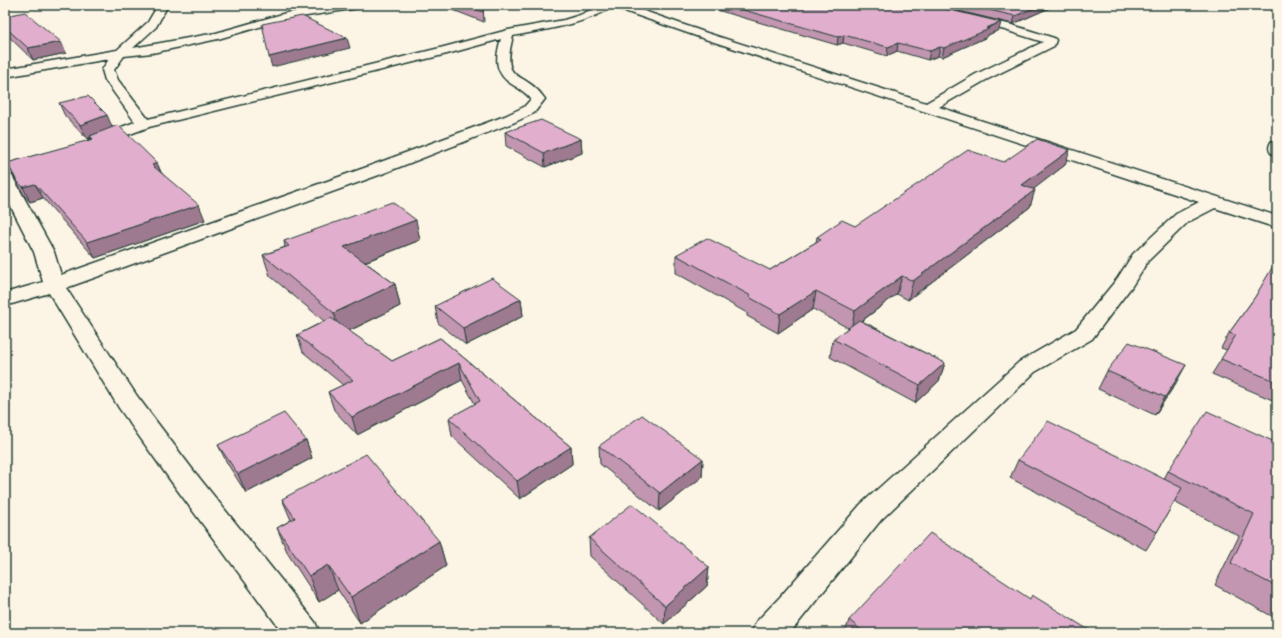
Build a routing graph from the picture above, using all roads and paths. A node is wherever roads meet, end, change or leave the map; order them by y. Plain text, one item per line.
1 (163, 5) edge
2 (359, 5) edge
3 (609, 5) edge
4 (617, 5) edge
5 (914, 5) edge
6 (508, 33) junction
7 (120, 53) junction
8 (5, 73) edge
9 (929, 107) junction
10 (144, 124) junction
11 (1277, 145) edge
12 (84, 147) edge
13 (1277, 150) edge
14 (55, 156) edge
15 (5, 171) edge
16 (5, 178) edge
17 (1212, 202) junction
18 (1277, 222) edge
19 (54, 285) junction
20 (5, 300) edge
21 (304, 633) edge
22 (768, 633) edge

1 - 7 street
2 - 7 street
3 - 6 street
4 - 9 street
5 - 9 street
6 - 10 street
6 - 19 street
7 - 8 street
7 - 10 street
9 - 17 street
10 - 12 street
11 - 13 street
14 - 15 street
16 - 19 street
17 - 18 street
17 - 22 street
19 - 20 street
19 - 21 street

